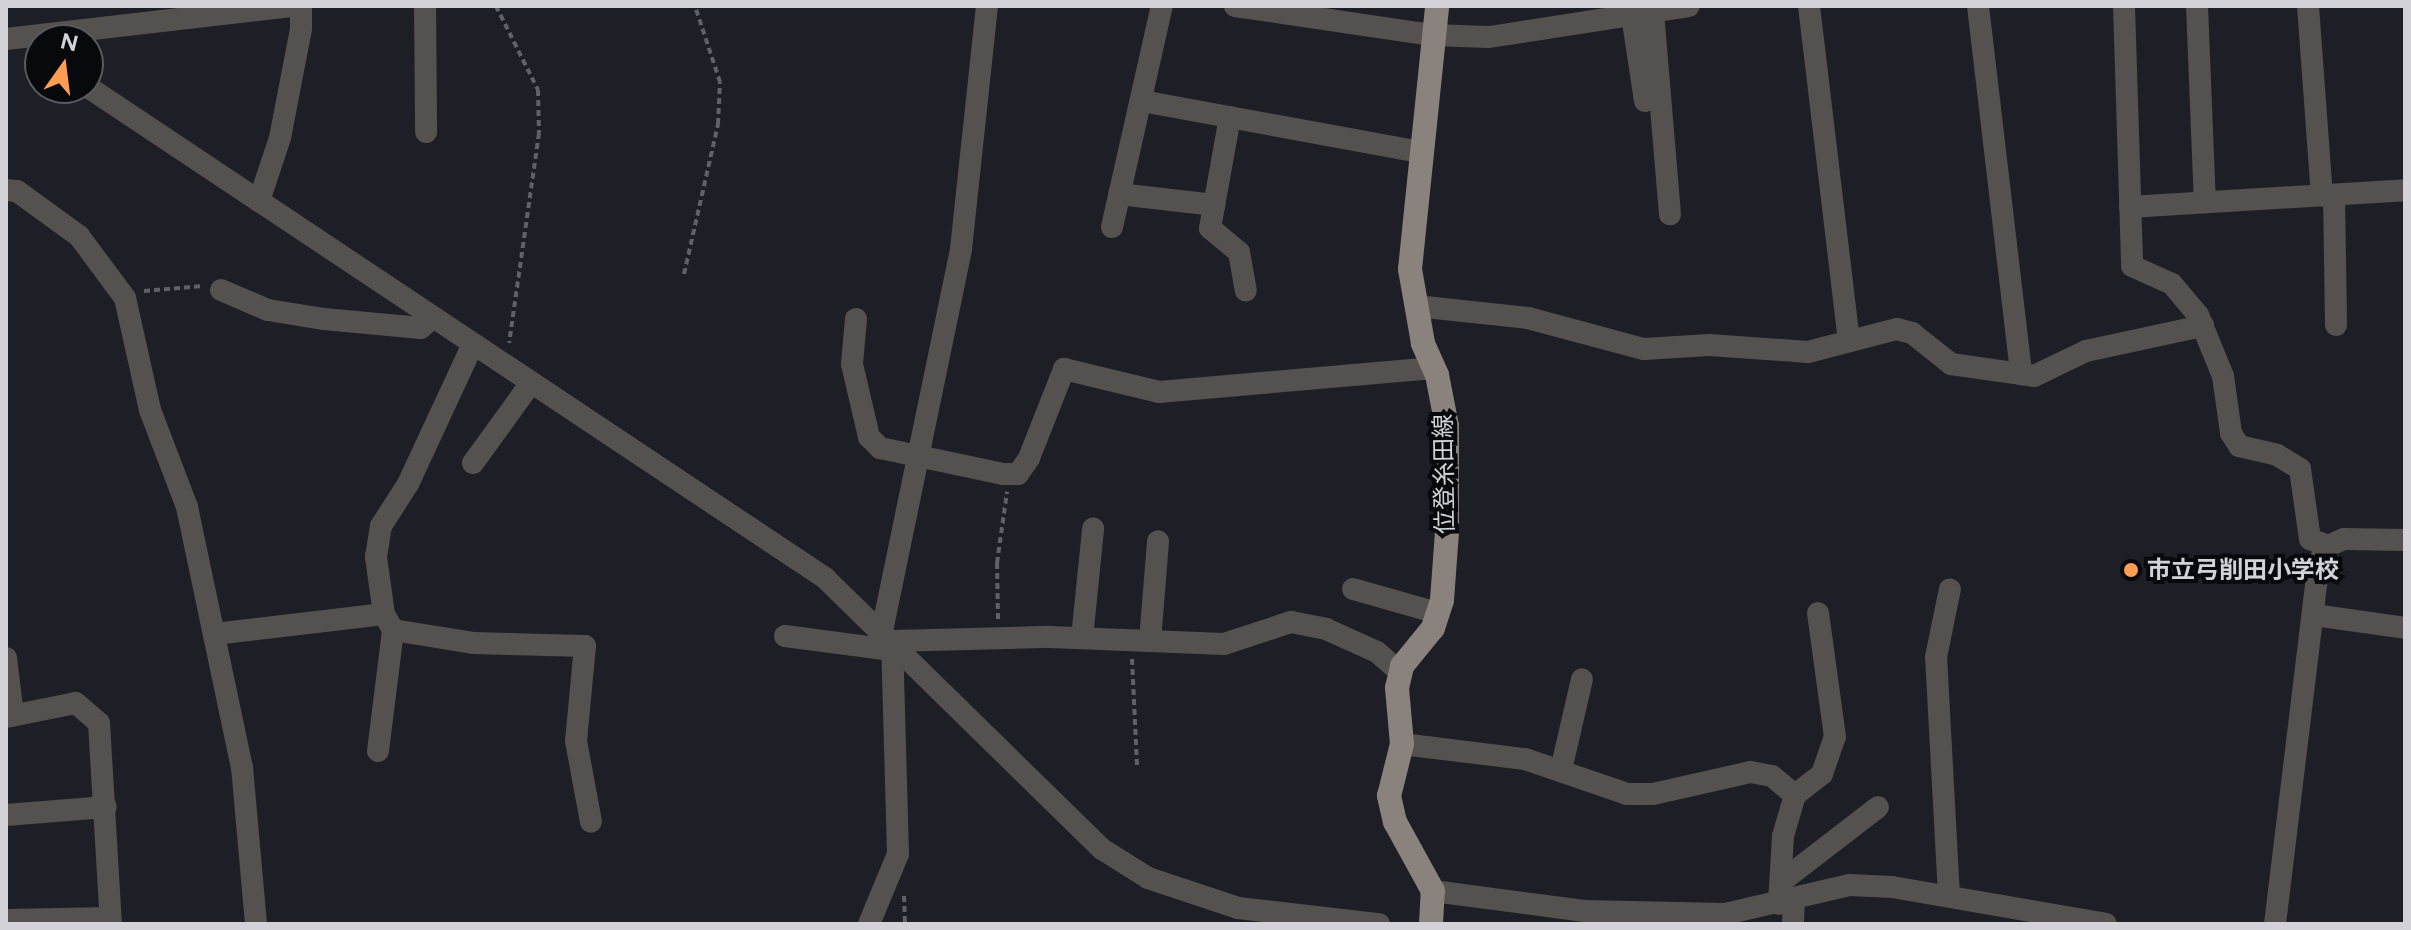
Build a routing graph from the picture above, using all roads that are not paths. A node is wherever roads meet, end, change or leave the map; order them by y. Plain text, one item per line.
1 (291, 6) edge
2 (301, 6) edge
3 (425, 6) edge
4 (987, 6) edge
5 (1162, 6) edge
6 (1235, 6) edge
7 (1437, 6) edge
8 (1689, 6) edge
9 (1809, 6) edge
10 (1978, 6) edge
11 (2124, 6) edge
12 (2197, 6) edge
13 (2308, 6) edge
14 (1643, 13) junction
15 (104, 34) edge
16 (1431, 35) junction
17 (104, 98) edge
18 (1142, 101) junction
19 (1645, 101) dead end
20 (1230, 117) junction
21 (426, 132) dead end
22 (1419, 152) junction
23 (6, 190) edge
24 (2405, 190) edge
25 (1119, 194) junction
26 (2328, 195) junction
27 (259, 201) junction
28 (2205, 202) junction
29 (1214, 205) junction
30 (2130, 207) junction
31 (1670, 214) dead end
32 (1112, 227) dead end
33 (221, 290) road end
34 (1246, 290) dead end
35 (1416, 306) junction
36 (433, 317) junction
37 (856, 319) dead end
38 (2336, 325) dead end
39 (2203, 326) junction
40 (1849, 341) junction
41 (473, 344) junction
42 (1434, 368) junction
43 (2021, 374) junction
44 (531, 383) junction
45 (919, 452) junction
46 (473, 463) dead end
47 (1093, 529) dead end
48 (2405, 540) edge
49 (1158, 541) dead end
50 (2328, 546) junction
51 (1353, 589) dead end
52 (1950, 589) dead end
53 (1438, 613) junction
54 (1818, 613) dead end
55 (2314, 615) junction
56 (389, 622) junction
57 (2405, 628) edge
58 (214, 634) junction
59 (785, 636) dead end
60 (1082, 638) junction
61 (889, 641) junction
62 (1141, 641) junction
63 (6, 658) edge
64 (1401, 673) junction
65 (1582, 679) dead end
66 (10, 716) edge
67 (1402, 744) junction
68 (378, 751) dead end
69 (1561, 770) junction
70 (1795, 795) junction
71 (106, 807) junction
72 (1878, 807) dead end
73 (6, 815) edge
74 (591, 822) dead end
75 (1433, 891) junction
76 (1785, 895) junction
77 (1949, 896) junction
78 (2069, 920) edge
79 (110, 921) edge
80 (18, 922) edge
81 (256, 924) edge
82 (869, 924) edge
83 (1379, 924) edge
84 (1431, 924) edge
85 (1793, 924) edge
86 (2106, 924) edge
87 (2275, 924) edge

1 - 15 street
2 - 27 street
3 - 21 street
4 - 45 street
5 - 18 street
6 - 16 street
7 - 16 main road, 位登糸田線
8 - 14 street
9 - 40 street
10 - 43 street
11 - 30 street
12 - 28 street
13 - 26 street
14 - 16 street
14 - 19 street
14 - 31 street
16 - 22 main road, 位登糸田線
17 - 27 street
18 - 20 street
18 - 25 street
20 - 22 street
20 - 29 street
22 - 35 main road, 位登糸田線
23 - 58 street
24 - 26 street
25 - 29 street
25 - 32 street
26 - 28 street
26 - 38 street
27 - 36 street
28 - 30 street
29 - 34 street
30 - 39 street
33 - 36 street
35 - 40 street
35 - 42 main road, 位登糸田線
36 - 41 street
37 - 45 street
39 - 43 street
39 - 50 street
40 - 43 street
41 - 44 street
41 - 56 street
42 - 45 street
42 - 53 main road, 位登糸田線
44 - 46 street
44 - 61 street
45 - 61 street
47 - 60 street
48 - 50 street
49 - 62 street
50 - 55 street
51 - 53 street
52 - 77 street
53 - 64 main road, 位登糸田線
54 - 70 street
55 - 57 street
55 - 87 street
56 - 58 street
56 - 68 street
56 - 74 street
58 - 81 street
59 - 61 street
60 - 61 street
60 - 62 street
61 - 82 street
61 - 83 street
62 - 64 street
63 - 66 street
64 - 67 main road
65 - 69 street
66 - 71 street
67 - 69 street
67 - 75 main road
69 - 70 street
70 - 76 street
71 - 73 street
71 - 79 street
72 - 76 street
75 - 76 street
75 - 84 main road
76 - 77 street
76 - 85 street
77 - 78 street
78 - 86 street
79 - 80 street

